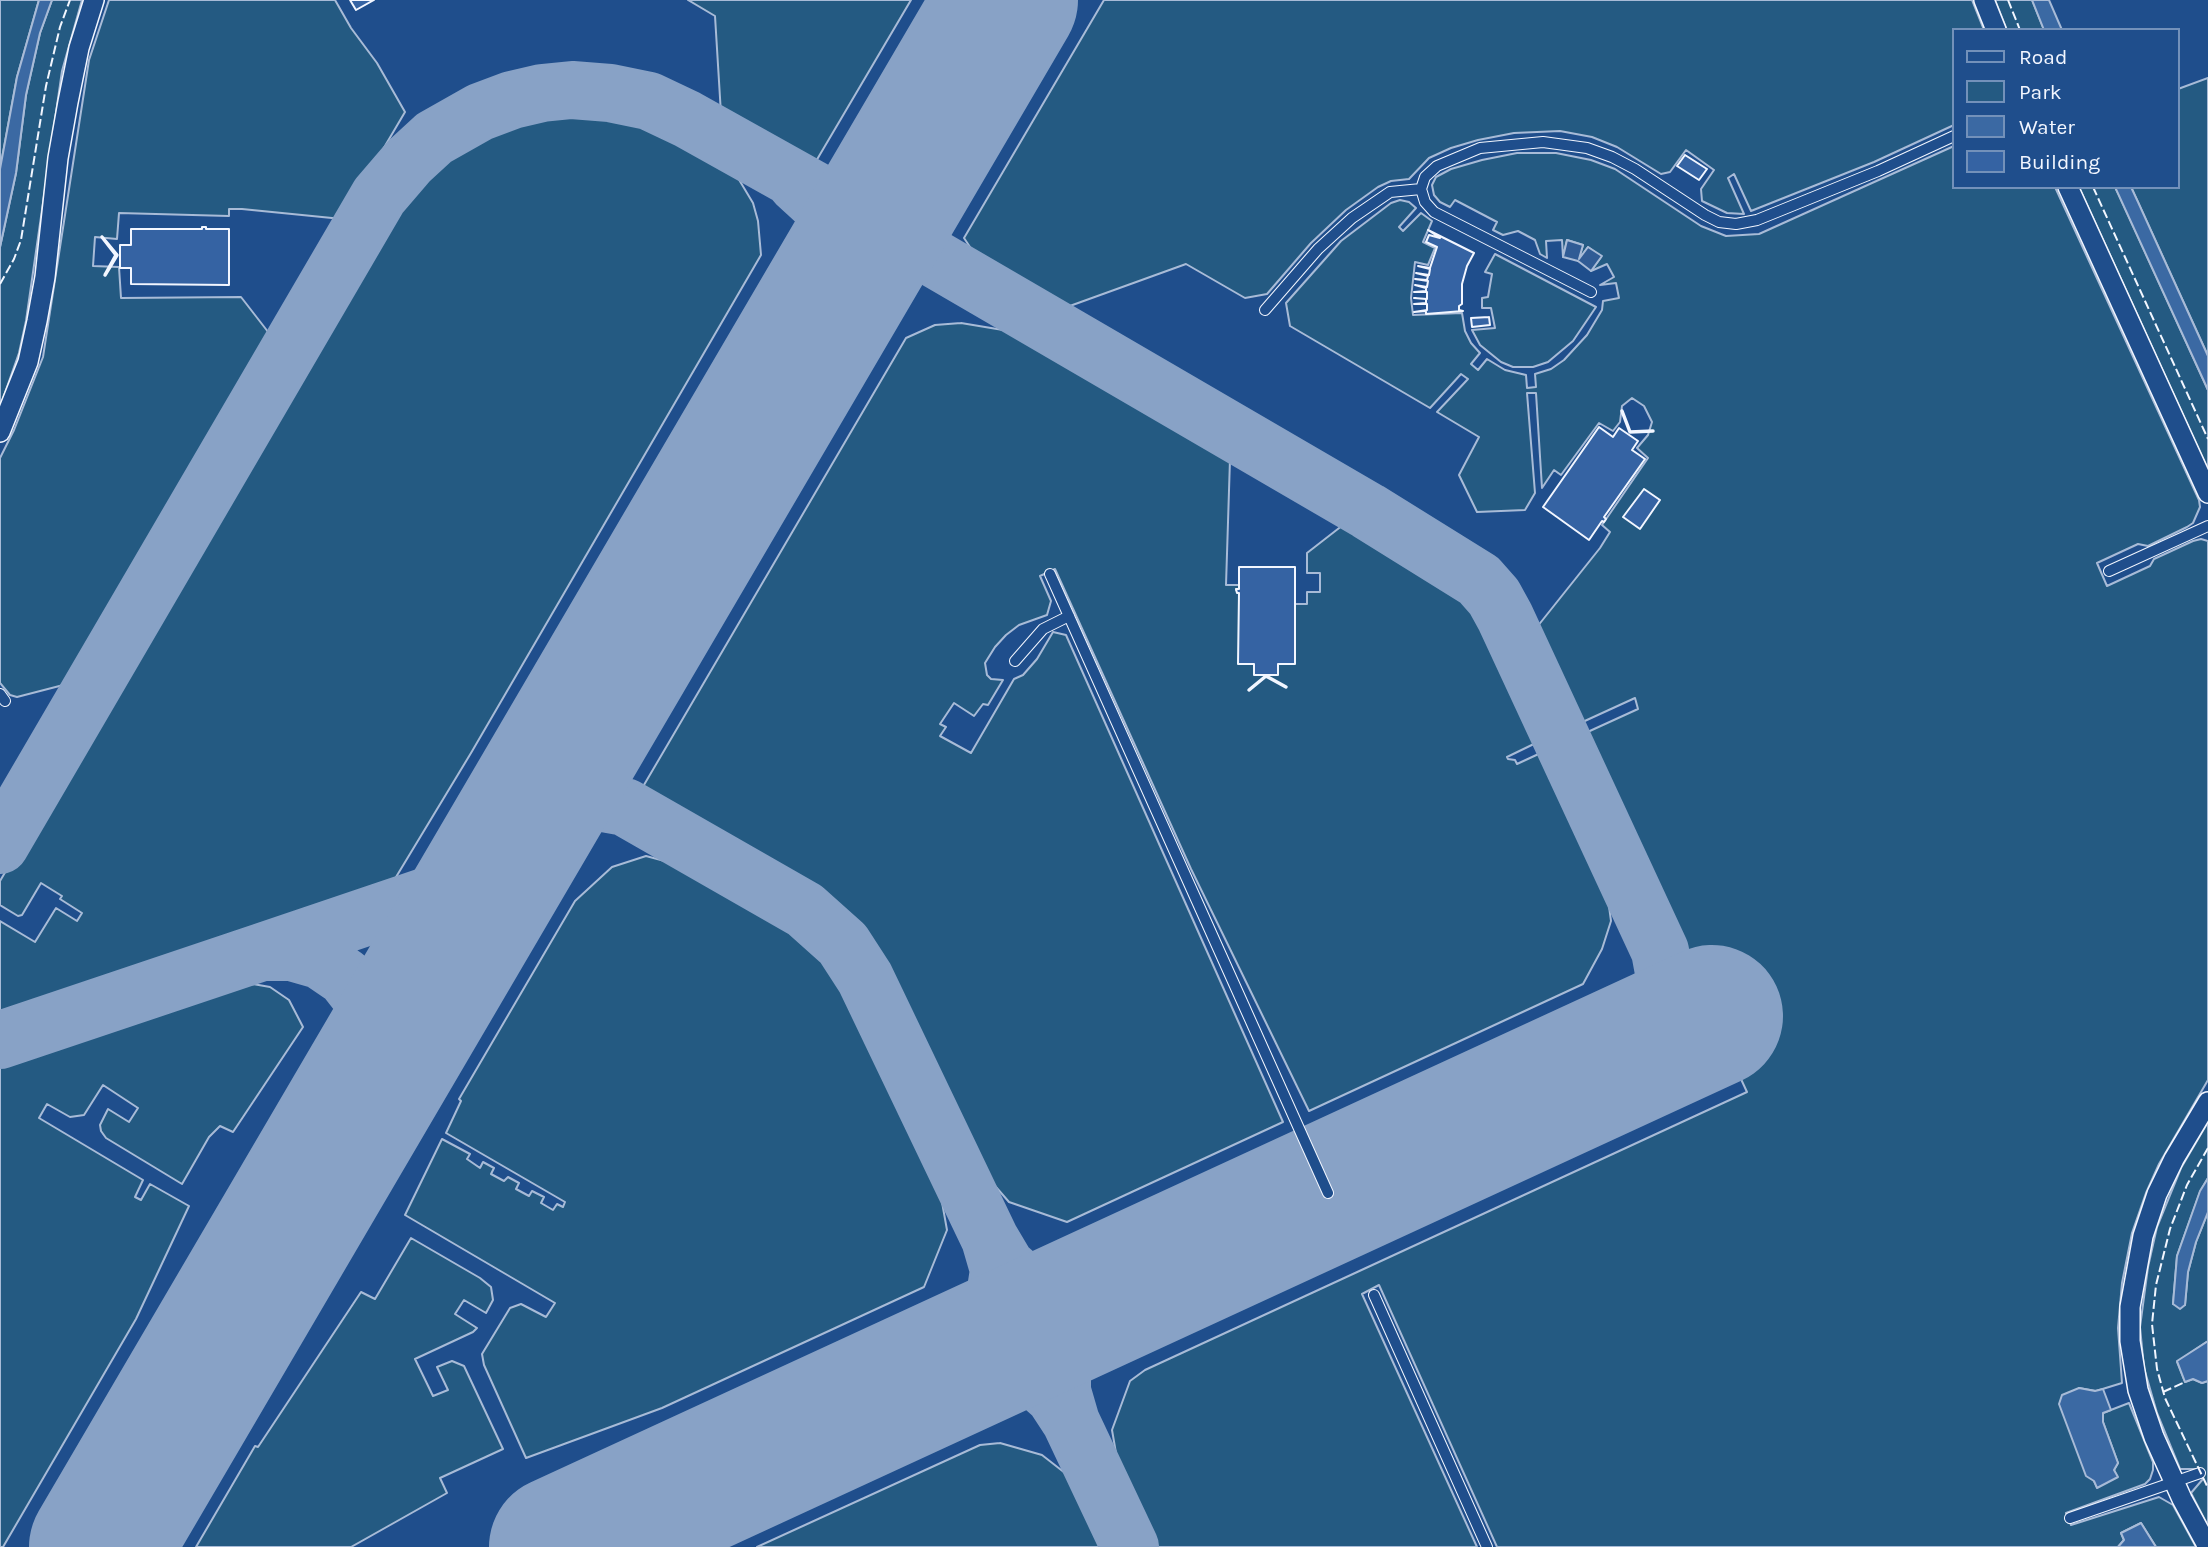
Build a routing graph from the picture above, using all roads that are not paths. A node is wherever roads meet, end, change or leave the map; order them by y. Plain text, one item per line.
1 (94, 0) edge
2 (1984, 0) edge
3 (1995, 28) edge
4 (1952, 137) edge
5 (1421, 189) junction
6 (2069, 189) edge
7 (1591, 292) dead end
8 (1265, 310) dead end
9 (0, 432) edge
10 (2208, 493) edge
11 (2208, 527) edge
12 (2109, 571) dead end
13 (1050, 574) dead end
14 (1069, 616) junction
15 (1015, 661) dead end
16 (2208, 1102) edge
17 (1328, 1193) dead end
18 (1374, 1295) dead end
19 (2200, 1473) dead end
20 (2174, 1482) junction
21 (2070, 1518) dead end
22 (1487, 1547) edge
23 (2208, 1547) edge

1 - 9 street
2 - 3 street
4 - 5 lane
5 - 7 lane
5 - 8 lane
6 - 10 street
11 - 12 lane
13 - 14 lane
14 - 15 lane
14 - 17 lane
16 - 20 street
18 - 22 lane
19 - 20 lane
20 - 21 lane
20 - 23 street

